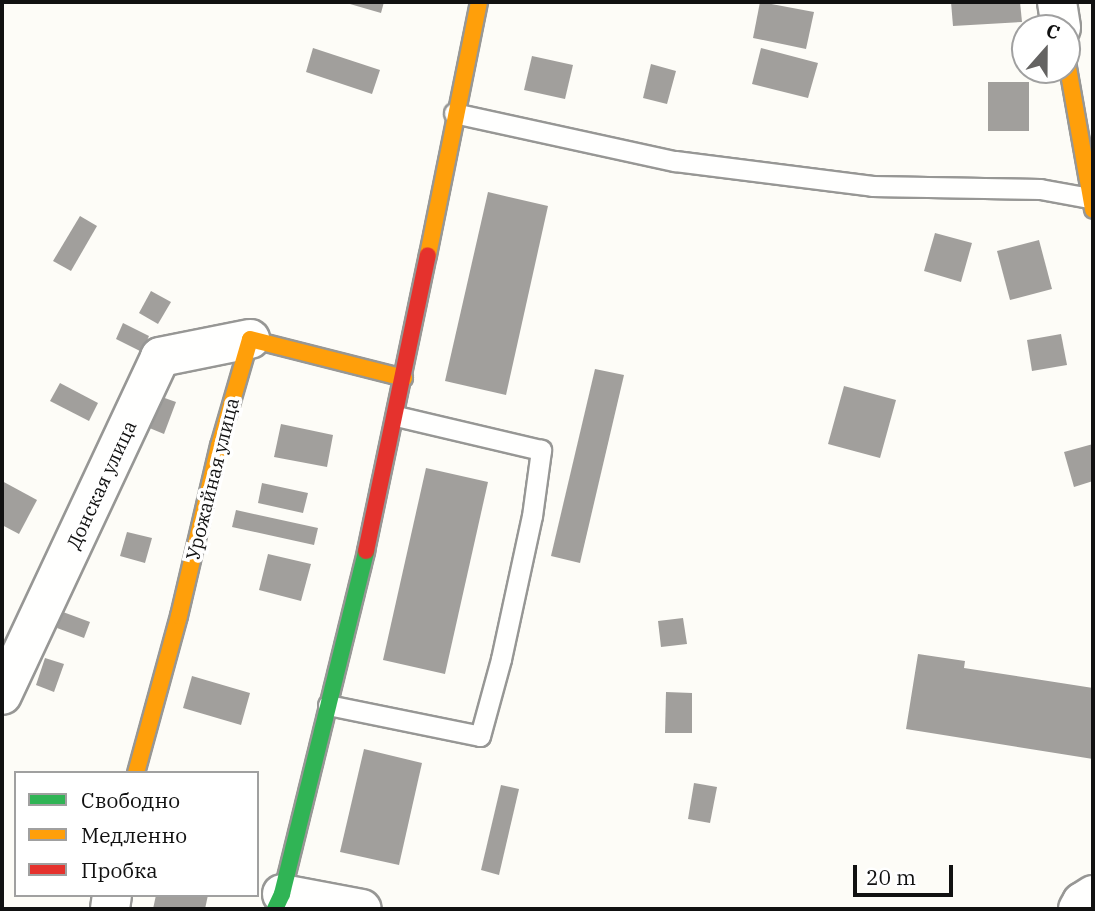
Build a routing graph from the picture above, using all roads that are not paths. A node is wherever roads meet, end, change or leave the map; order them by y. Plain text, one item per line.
1 (479, 2) edge
2 (1071, 84) edge
3 (454, 113) junction
4 (1092, 204) edge
5 (250, 339) junction
6 (404, 378) junction
7 (396, 416) junction
8 (2, 695) edge
9 (328, 705) junction
10 (137, 771) edge
11 (1093, 895) edge
12 (278, 902) edge
13 (362, 909) edge
14 (1078, 909) edge

1 - 3 street
2 - 4 street
3 - 4 lane
3 - 6 street
5 - 6 street
5 - 8 street, Донская улица
5 - 10 street, Урожайная улица
6 - 7 street
7 - 9 street
7 - 9 lane
9 - 12 street
11 - 14 street
12 - 13 street

